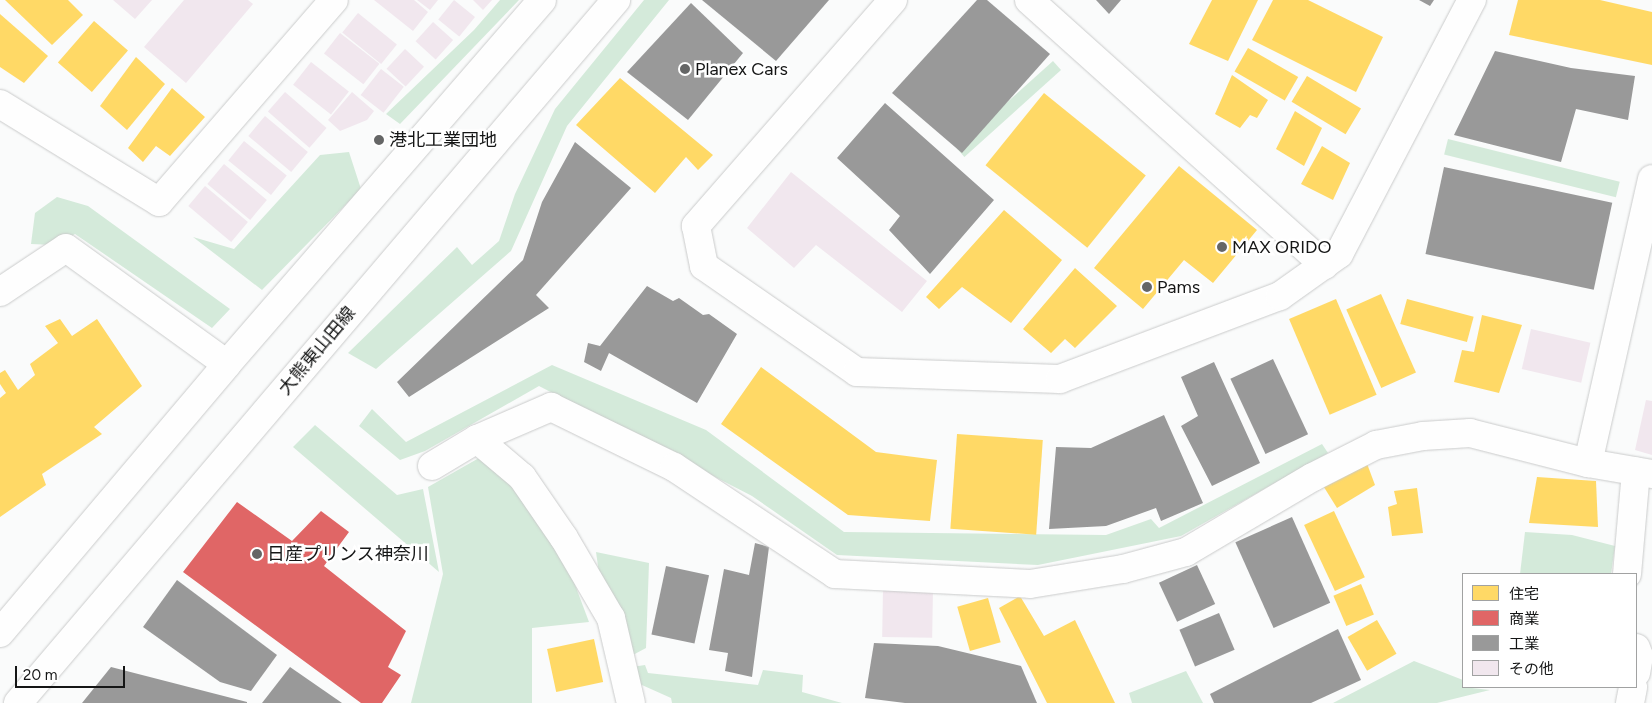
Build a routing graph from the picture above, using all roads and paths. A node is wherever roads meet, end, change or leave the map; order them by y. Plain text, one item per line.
1 (334, 0) edge
2 (542, 0) edge
3 (616, 0) edge
4 (893, 0) edge
5 (1030, 0) edge
6 (1472, 0) edge
7 (0, 104) edge
8 (1652, 179) edge
9 (1324, 265) junction
10 (0, 292) edge
11 (227, 364) junction
12 (477, 439) junction
13 (1588, 463) junction
14 (432, 466) dead end
15 (1644, 473) edge
16 (1627, 573) edge
17 (0, 633) edge
18 (1637, 651) edge
19 (1637, 667) edge
20 (1633, 688) edge
21 (18, 703) edge
22 (631, 703) edge
23 (1630, 703) edge

1 - 7 street
2 - 11 street
3 - 21 street, 大熊東山田線
4 - 9 street
5 - 9 street
6 - 9 street
8 - 13 street
10 - 11 street
11 - 17 street
12 - 13 street
12 - 14 street
12 - 22 street
13 - 15 street
15 - 16 street
18 - 19 street
20 - 23 street

